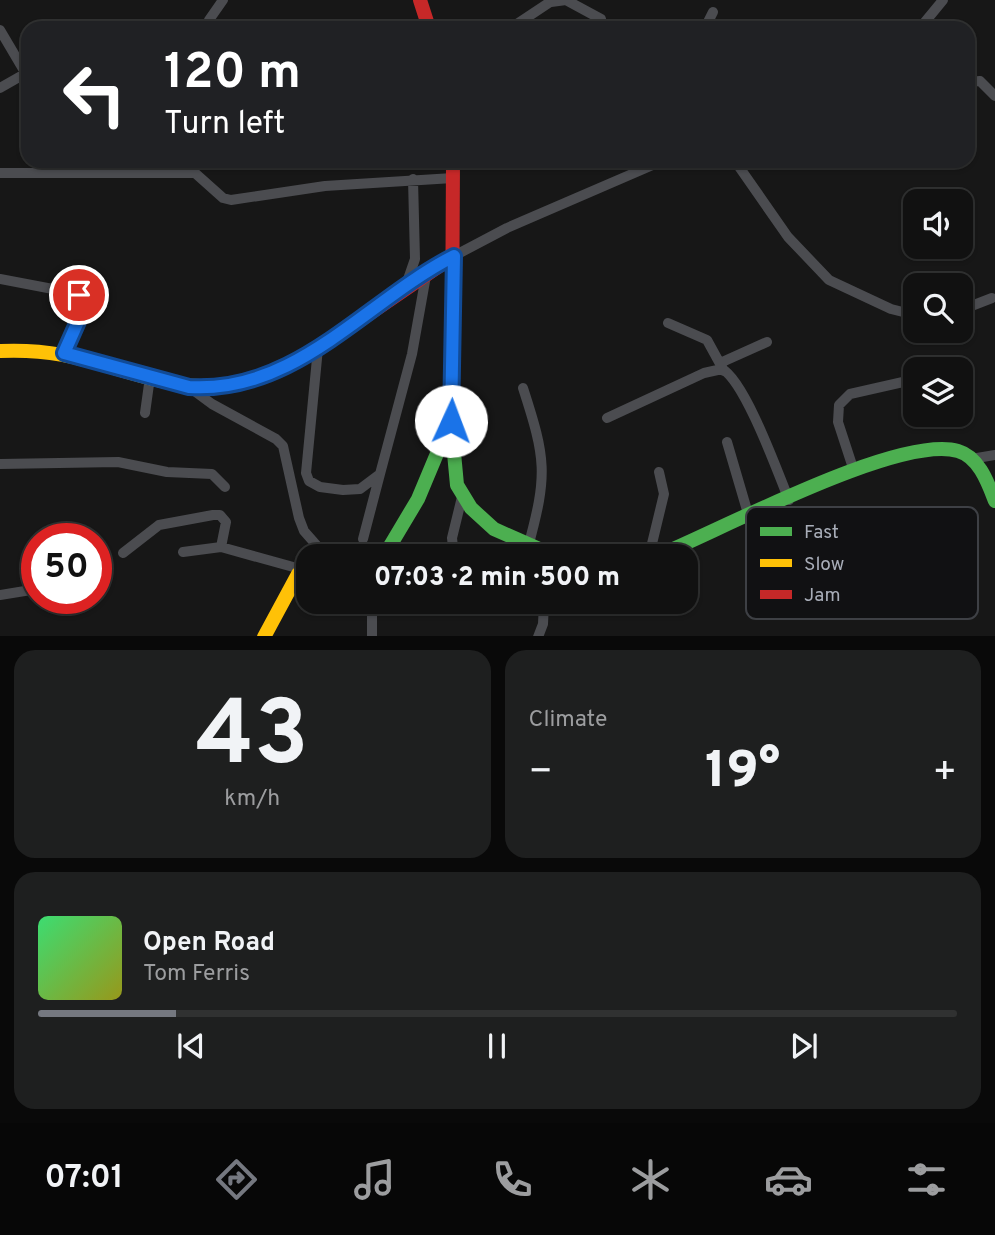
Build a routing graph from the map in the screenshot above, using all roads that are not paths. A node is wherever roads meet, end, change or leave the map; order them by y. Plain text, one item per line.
1 (223, 0) edge
2 (421, 0) edge
3 (943, 0) edge
4 (552, 1) edge
5 (713, 12) dead end
6 (209, 21) edge
7 (427, 21) edge
8 (522, 21) edge
9 (601, 21) edge
10 (708, 21) edge
11 (925, 21) edge
12 (0, 30) edge
13 (21, 63) edge
14 (21, 76) edge
15 (975, 81) edge
16 (0, 88) edge
17 (995, 96) edge
18 (453, 168) edge
19 (646, 168) edge
20 (740, 168) edge
21 (0, 173) edge
22 (453, 178) junction
23 (413, 179) junction
24 (454, 256) junction
25 (427, 270) junction
26 (0, 279) edge
27 (406, 285) junction
28 (992, 298) dead end
29 (973, 305) edge
30 (903, 312) edge
31 (668, 323) dead end
32 (767, 342) dead end
33 (318, 348) junction
34 (0, 351) edge
35 (64, 353) junction
36 (722, 367) junction
37 (150, 377) junction
38 (903, 382) dead end
39 (189, 387) junction
40 (523, 388) dead end
41 (145, 413) dead end
42 (607, 418) dead end
43 (451, 421) junction
44 (727, 442) dead end
45 (995, 455) edge
46 (971, 459) junction
47 (0, 464) edge
48 (855, 471) junction
49 (659, 472) dead end
50 (380, 474) junction
51 (225, 487) dead end
52 (462, 496) junction
53 (789, 500) junction
54 (995, 501) edge
55 (746, 507) edge
56 (773, 507) edge
57 (746, 518) edge
58 (363, 539) dead end
59 (315, 544) edge
60 (391, 544) edge
61 (453, 544) edge
62 (521, 544) edge
63 (535, 544) edge
64 (652, 544) edge
65 (685, 544) edge
66 (221, 547) junction
67 (183, 552) dead end
68 (123, 553) dead end
69 (296, 566) edge
70 (296, 578) edge
71 (21, 592) edge
72 (0, 595) edge
73 (372, 614) edge
74 (542, 614) edge
75 (264, 636) edge
76 (372, 636) edge
77 (538, 636) edge

1 - 6 street
2 - 7 main road
3 - 11 street
4 - 8 street
4 - 9 street
5 - 10 street
12 - 13 street
14 - 16 street
15 - 17 street
18 - 22 main road
19 - 24 street
20 - 30 street
21 - 23 street
22 - 23 street
22 - 24 main road
23 - 27 street
24 - 25 main road
24 - 43 main road
25 - 27 main road
25 - 50 street
26 - 35 street
27 - 33 main road
28 - 29 street
31 - 36 street
32 - 36 street
33 - 39 main road
33 - 50 street
34 - 35 main road
35 - 37 main road
36 - 42 street
36 - 53 street
37 - 39 main road
37 - 41 street
38 - 48 street
39 - 59 street
40 - 63 street
43 - 52 main road
43 - 60 main road
44 - 55 street
45 - 46 street
46 - 48 main road
46 - 54 main road
47 - 51 street
48 - 53 main road
49 - 64 street
50 - 58 street
52 - 61 street
52 - 62 main road
53 - 56 main road
57 - 65 main road
66 - 67 street
66 - 68 street
66 - 69 street
70 - 75 main road
71 - 72 street
73 - 76 street
74 - 77 street

